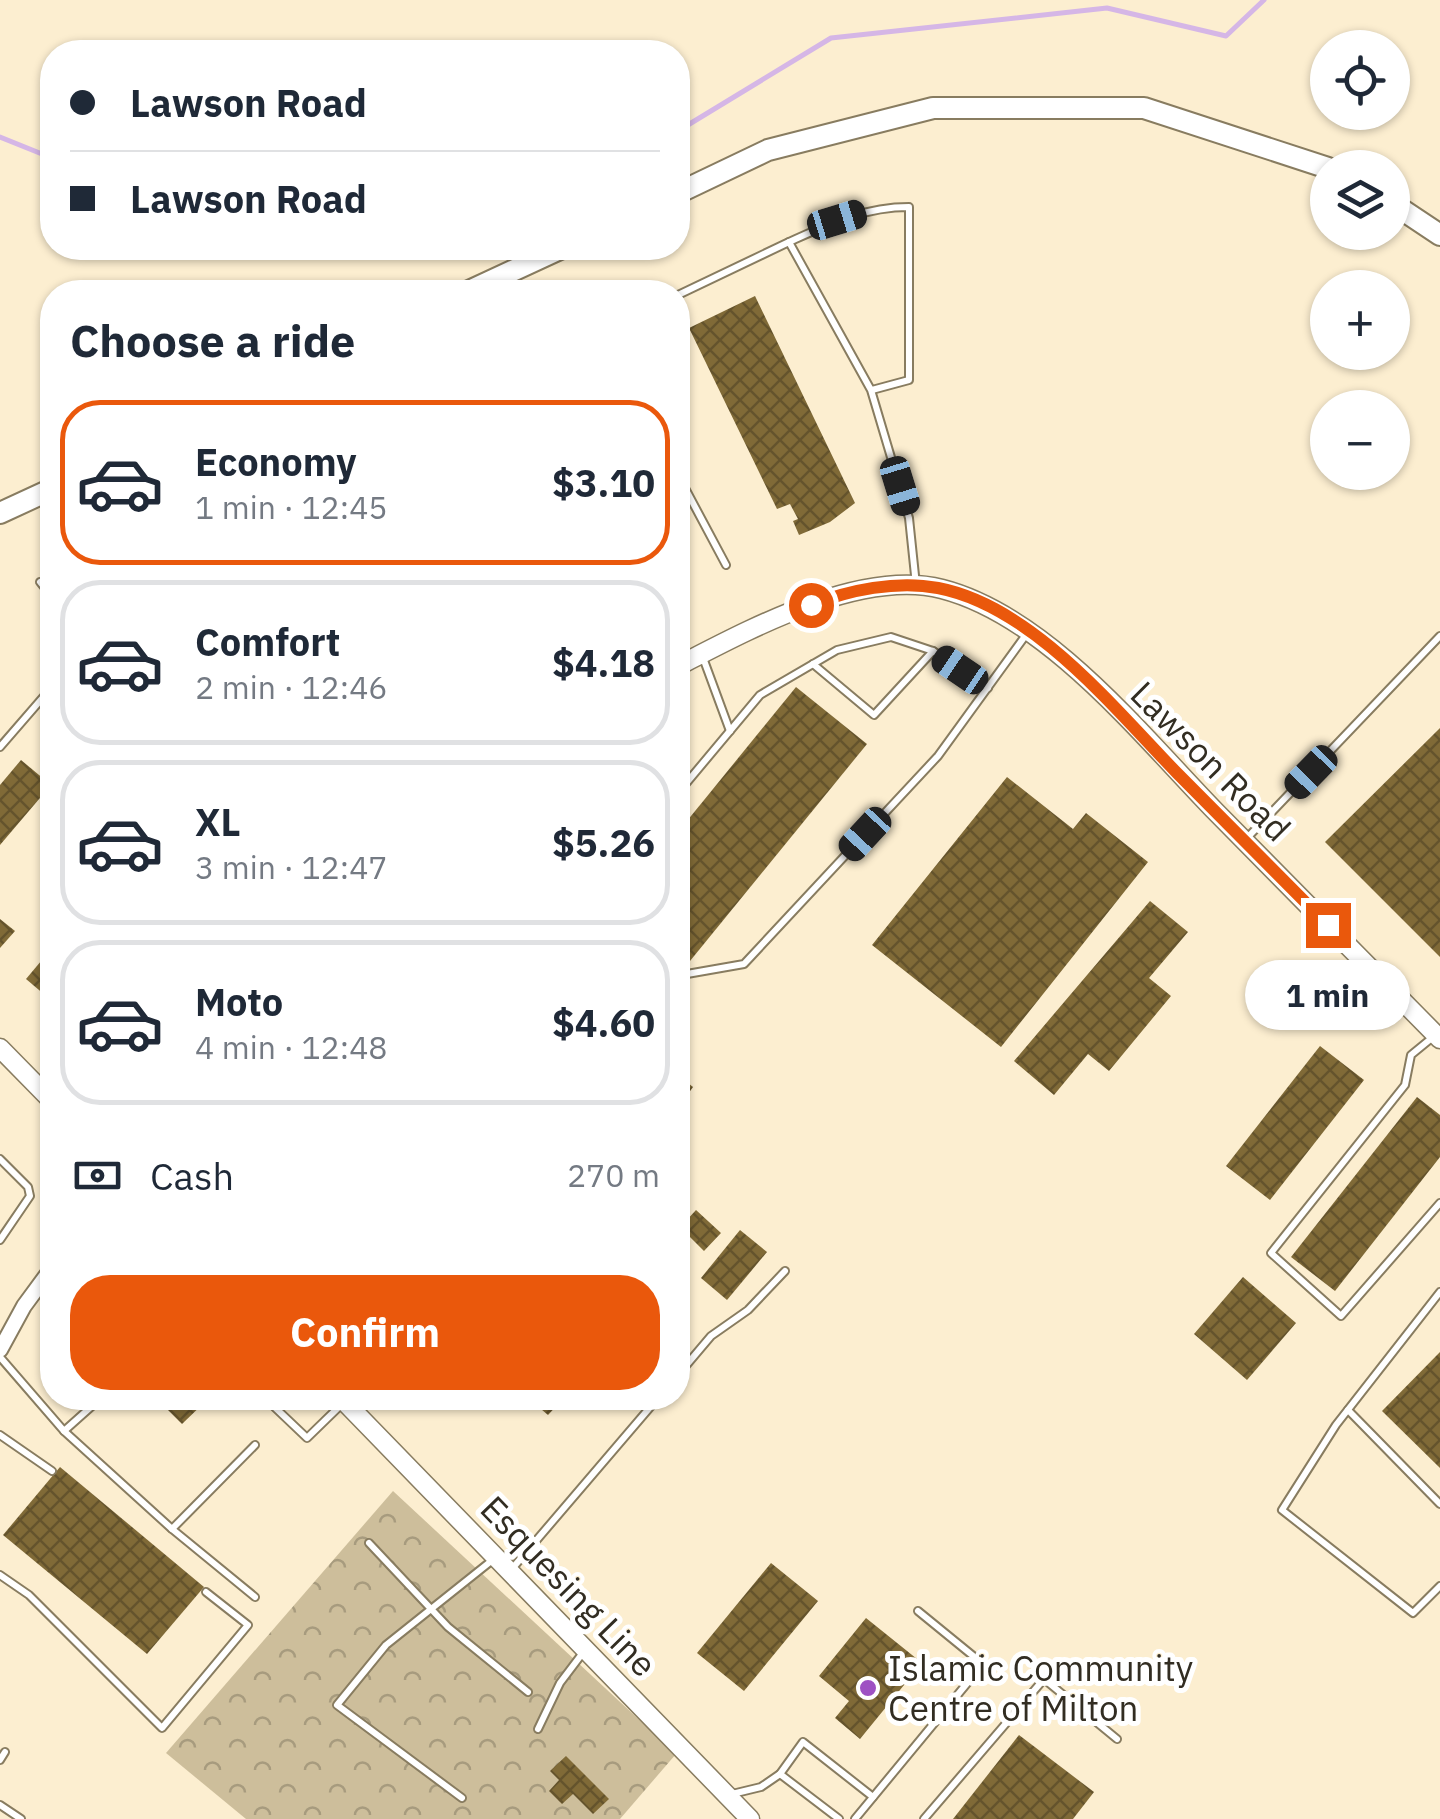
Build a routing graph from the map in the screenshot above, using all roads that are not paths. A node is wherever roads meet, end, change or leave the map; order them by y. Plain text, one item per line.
1 (1310, 162) edge
2 (690, 187) edge
3 (1410, 215) edge
4 (1440, 235) edge
5 (789, 242) junction
6 (536, 260) edge
7 (493, 280) edge
8 (690, 289) edge
9 (872, 390) junction
10 (40, 494) edge
11 (690, 498) edge
12 (0, 514) edge
13 (726, 565) dead end
14 (916, 586) junction
15 (1029, 631) junction
16 (1440, 636) edge
17 (933, 651) junction
18 (702, 654) junction
19 (690, 660) edge
20 (813, 664) junction
21 (988, 688) junction
22 (40, 701) edge
23 (730, 731) junction
24 (0, 746) edge
25 (690, 779) edge
26 (1244, 841) junction
27 (690, 973) edge
28 (1438, 1037) edge
29 (0, 1048) edge
30 (40, 1089) edge
31 (0, 1159) edge
32 (1440, 1203) edge
33 (0, 1240) edge
34 (785, 1272) dead end
35 (40, 1284) edge
36 (1440, 1292) edge
37 (0, 1354) edge
38 (690, 1361) edge
39 (40, 1402) edge
40 (47, 1410) edge
41 (85, 1410) edge
42 (278, 1410) edge
43 (333, 1410) edge
44 (354, 1410) edge
45 (648, 1410) edge
46 (1348, 1410) junction
47 (64, 1431) junction
48 (0, 1435) edge
49 (254, 1445) dead end
50 (52, 1470) dead end
51 (1440, 1504) edge
52 (172, 1529) junction
53 (368, 1543) dead end
54 (496, 1557) junction
55 (510, 1572) junction
56 (0, 1575) edge
57 (1440, 1586) edge
58 (206, 1592) dead end
59 (255, 1598) dead end
60 (432, 1608) junction
61 (918, 1611) dead end
62 (586, 1649) junction
63 (528, 1692) dead end
64 (538, 1729) dead end
65 (1118, 1739) dead end
66 (5, 1752) dead end
67 (0, 1760) edge
68 (780, 1774) junction
69 (727, 1795) junction
70 (873, 1797) junction
71 (462, 1798) dead end
72 (0, 1805) edge
73 (21, 1819) edge
74 (750, 1819) edge
75 (839, 1819) edge
76 (855, 1819) edge
77 (924, 1819) edge

1 - 2 main road
3 - 4 main road
5 - 8 lane
5 - 9 lane
5 - 9 lane
6 - 7 main road
9 - 14 lane
10 - 12 main road
11 - 13 lane
14 - 15 street, Lawson Road
14 - 18 street, Lawson Road
15 - 21 lane
15 - 26 street, Lawson Road
16 - 26 lane
17 - 20 lane
17 - 20 lane
17 - 21 lane
18 - 19 street, Lawson Road
18 - 23 lane
20 - 23 lane
21 - 27 lane
22 - 24 lane
23 - 25 lane
26 - 28 street, Lawson Road
28 - 32 lane
29 - 30 street
31 - 33 lane
34 - 38 lane
35 - 37 street
36 - 46 lane
37 - 39 lane
40 - 47 lane
41 - 47 lane
42 - 43 lane
44 - 54 street, Esquesing Line
45 - 55 lane
46 - 51 lane
46 - 57 lane
47 - 52 lane
48 - 50 lane
49 - 52 lane
52 - 59 lane
53 - 60 lane
54 - 55 street, Esquesing Line
54 - 60 lane
55 - 62 street, Esquesing Line
56 - 58 lane
60 - 63 lane
60 - 71 lane
61 - 70 lane
62 - 64 lane
62 - 69 street, Esquesing Line
65 - 77 lane
66 - 67 lane
68 - 69 lane
68 - 70 lane
68 - 75 lane
69 - 74 street, Esquesing Line
70 - 76 lane
72 - 73 lane

